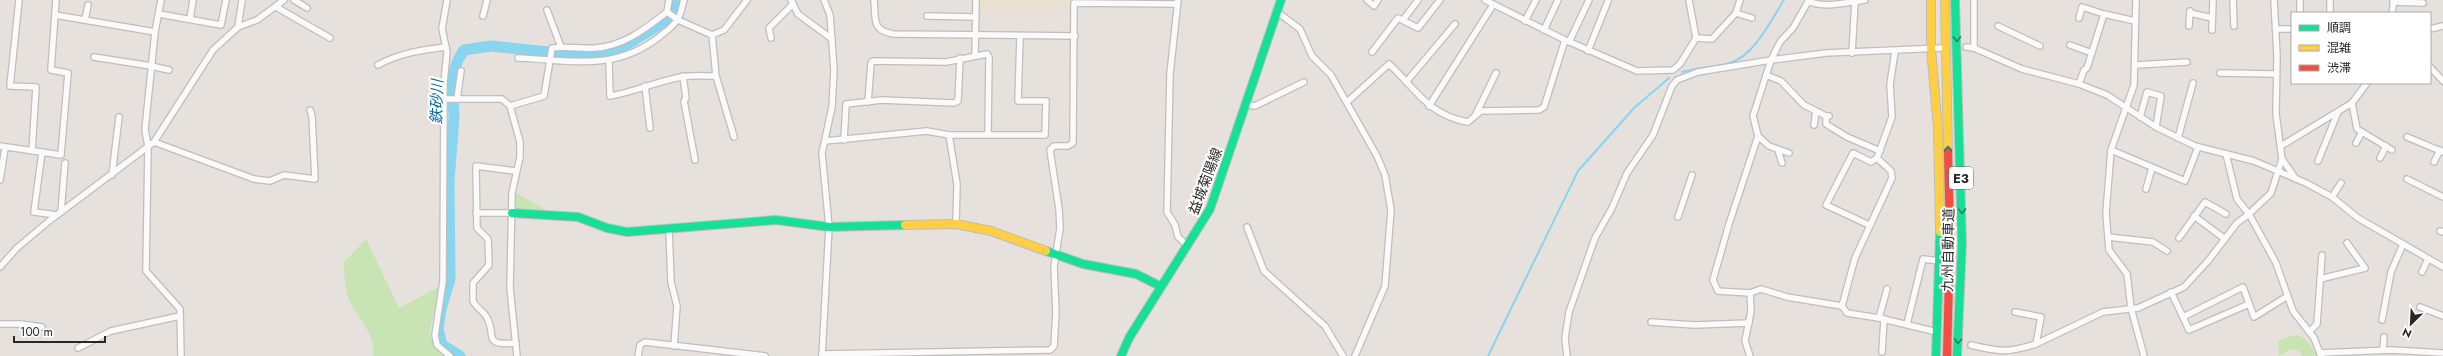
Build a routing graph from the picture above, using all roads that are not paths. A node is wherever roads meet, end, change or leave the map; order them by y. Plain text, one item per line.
1 (19, 0) edge
2 (56, 0) edge
3 (162, 0) edge
4 (193, 0) edge
5 (226, 0) edge
6 (242, 0) edge
7 (284, 0) edge
8 (294, 0) edge
9 (447, 0) edge
10 (488, 0) edge
11 (669, 0) edge
12 (684, 0) edge
13 (747, 0) edge
14 (824, 0) edge
15 (874, 0) edge
16 (976, 0) edge
17 (1281, 0) edge
18 (1367, 0) edge
19 (1378, 0) edge
20 (1418, 0) edge
21 (1440, 0) edge
22 (1536, 0) edge
23 (1558, 0) edge
24 (1589, 0) edge
25 (1689, 0) edge
26 (1740, 0) edge
27 (1808, 0) edge
28 (1865, 0) edge
29 (1931, 0) edge
30 (1945, 0) edge
31 (1955, 0) edge
32 (1974, 0) edge
33 (2136, 0) edge
34 (2213, 0) edge
35 (2233, 0) edge
36 (2274, 0) edge
37 (2300, 0) edge
38 (2330, 0) edge
39 (1608, 1) edge
40 (1855, 1) junction
41 (2394, 1) edge
42 (792, 2) edge
43 (1178, 2) edge
44 (1490, 2) edge
45 (2423, 3) dead end
46 (88, 5) dead end
47 (276, 8) junction
48 (307, 8) dead end
49 (547, 10) dead end
50 (1276, 11) junction
51 (667, 12) junction
52 (2300, 12) edge
53 (2330, 12) edge
54 (2392, 12) edge
55 (1736, 13) junction
56 (159, 14) junction
57 (2104, 14) junction
58 (55, 15) junction
59 (483, 16) dead end
60 (927, 16) dead end
61 (976, 17) junction
62 (1752, 18) dead end
63 (2079, 18) dead end
64 (2212, 18) junction
65 (190, 19) junction
66 (86, 20) junction
67 (678, 20) junction
68 (1403, 20) junction
69 (1525, 21) junction
70 (2135, 21) junction
71 (1455, 24) dead end
72 (1998, 26) dead end
73 (2189, 26) dead end
74 (2233, 26) dead end
75 (2443, 26) edge
76 (238, 27) junction
77 (2431, 28) edge
78 (2276, 29) junction
79 (2291, 29) edge
80 (1544, 30) junction
81 (2212, 30) dead end
82 (155, 32) junction
83 (712, 34) junction
84 (977, 36) junction
85 (1020, 36) junction
86 (1075, 36) junction
87 (330, 38) dead end
88 (771, 38) dead end
89 (1696, 38) junction
90 (832, 40) junction
91 (1567, 41) junction
92 (2070, 45) dead end
93 (2040, 46) dead end
94 (446, 47) junction
95 (561, 47) junction
96 (1966, 47) dead end
97 (1941, 48) dead end
98 (1974, 48) junction
99 (1931, 49) junction
100 (1588, 50) junction
101 (1895, 51) junction
102 (1372, 52) dead end
103 (1852, 52) junction
104 (2092, 53) junction
105 (975, 56) junction
106 (94, 57) dead end
107 (518, 58) dead end
108 (960, 58) junction
109 (548, 59) junction
110 (1771, 60) junction
111 (609, 61) junction
112 (2187, 62) dead end
113 (378, 65) dead end
114 (2136, 65) junction
115 (151, 66) junction
116 (2431, 69) edge
117 (169, 70) dead end
118 (1672, 70) junction
119 (461, 71) dead end
120 (1496, 73) dead end
121 (2220, 73) dead end
122 (2276, 74) junction
123 (683, 76) junction
124 (716, 76) junction
125 (1766, 76) junction
126 (1677, 80) junction
127 (1407, 81) junction
128 (2443, 81) edge
129 (1304, 82) dead end
130 (2193, 83) dead end
131 (2079, 84) junction
132 (2366, 84) edge
133 (645, 86) junction
134 (444, 99) junction
135 (457, 100) junction
136 (868, 102) junction
137 (1347, 102) junction
138 (2352, 103) junction
139 (1246, 104) junction
140 (510, 106) junction
141 (1429, 106) junction
142 (2126, 107) junction
143 (310, 110) dead end
144 (1816, 111) junction
145 (2338, 112) junction
146 (119, 117) dead end
147 (2140, 117) junction
148 (1473, 119) junction
149 (1814, 126) dead end
150 (2156, 127) junction
151 (650, 128) dead end
152 (2362, 132) junction
153 (988, 134) junction
154 (949, 135) junction
155 (1758, 136) junction
156 (734, 137) dead end
157 (2407, 137) dead end
158 (2178, 138) junction
159 (844, 140) junction
160 (825, 141) junction
161 (154, 142) junction
162 (2356, 143) dead end
163 (148, 146) junction
164 (2281, 146) junction
165 (2386, 146) junction
166 (3, 147) edge
167 (2198, 147) junction
168 (1778, 150) junction
169 (2111, 150) junction
170 (2392, 150) dead end
171 (32, 151) junction
172 (1880, 151) junction
173 (2442, 151) edge
174 (42, 152) junction
175 (1789, 153) dead end
176 (2226, 154) junction
177 (1877, 158) junction
178 (2380, 158) dead end
179 (2282, 159) junction
180 (695, 160) dead end
181 (2318, 161) dead end
182 (64, 162) dead end
183 (2434, 162) dead end
184 (1782, 163) dead end
185 (2152, 168) junction
186 (516, 171) junction
187 (2278, 172) junction
188 (112, 175) junction
189 (1692, 175) dead end
190 (2407, 179) dead end
191 (0, 180) edge
192 (2298, 181) junction
193 (2341, 183) dead end
194 (2146, 189) dead end
195 (2332, 197) junction
196 (2443, 197) edge
197 (476, 213) junction
198 (512, 213) junction
199 (59, 214) junction
200 (2226, 214) dead end
201 (2248, 214) junction
202 (2194, 216) junction
203 (1678, 217) dead end
204 (956, 224) junction
205 (1869, 224) junction
206 (829, 227) junction
207 (1247, 227) dead end
208 (669, 229) junction
209 (2108, 237) junction
210 (2180, 238) dead end
211 (2226, 239) junction
212 (2347, 244) dead end
213 (2403, 244) junction
214 (1188, 246) junction
215 (2167, 252) dead end
216 (1056, 255) junction
217 (2322, 255) dead end
218 (2428, 259) junction
219 (1939, 261) junction
220 (0, 267) edge
221 (2443, 267) edge
222 (2422, 272) dead end
223 (2320, 279) junction
224 (1160, 286) junction
225 (1888, 288) dead end
226 (2171, 292) junction
227 (1750, 293) junction
228 (2286, 297) junction
229 (2249, 304) junction
230 (1842, 306) junction
231 (2420, 307) dead end
232 (2130, 308) junction
233 (2015, 312) dead end
234 (180, 316) junction
235 (2443, 316) edge
236 (2182, 317) junction
237 (1882, 318) junction
238 (2382, 320) dead end
239 (1651, 322) dead end
240 (1749, 323) junction
241 (0, 324) edge
242 (1907, 324) junction
243 (42, 327) dead end
244 (1937, 332) junction
245 (2309, 332) junction
246 (2384, 337) dead end
247 (516, 343) junction
248 (2036, 344) junction
249 (1972, 345) dead end
250 (674, 346) junction
251 (78, 348) dead end
252 (2384, 350) junction
253 (1882, 352) dead end
254 (2393, 353) edge
255 (2443, 353) edge
256 (822, 355) edge
257 (2320, 355) edge
258 (182, 356) edge
259 (450, 356) edge
260 (517, 356) edge
261 (638, 356) edge
262 (765, 356) edge
263 (1121, 356) edge
264 (1344, 356) edge
265 (1356, 356) edge
266 (1569, 356) edge
267 (1750, 356) edge
268 (1936, 356) edge
269 (1946, 356) edge
270 (1957, 356) edge
271 (2144, 356) edge

1 - 171 street
2 - 58 street
3 - 56 street
4 - 65 street
5 - 65 street
6 - 76 street
7 - 47 street
8 - 48 street
9 - 94 street
10 - 59 street
11 - 51 street
12 - 67 street
13 - 83 street
14 - 90 street
15 - 84 street
16 - 61 street
17 - 50 main road, 益城菊陽線
18 - 19 street
20 - 68 street
21 - 68 street
22 - 69 street
23 - 80 street
24 - 91 street
25 - 89 street
26 - 55 street
27 - 40 street
27 - 110 street
28 - 40 street
29 - 99 main road
269 -> 30 main road, 九州自動車道 / E3
31 -> 270 main road, 九州自動車道 / E3
32 - 98 street
33 - 70 street
34 - 64 street
35 - 74 street
36 - 78 street
37 - 52 street
38 - 53 street
39 - 100 street
40 - 103 street
41 - 45 street
41 - 54 street
42 - 88 street
42 - 90 street
43 - 86 street
43 - 214 street
44 - 69 street
44 - 141 street
46 - 66 street
47 - 76 street
47 - 87 street
49 - 95 street
50 - 137 street
50 - 139 main road, 益城菊陽線
51 - 67 street
51 - 95 street
55 - 62 street
55 - 89 street
56 - 65 street
56 - 82 street
57 - 63 street
57 - 70 street
57 - 104 street
58 - 66 street
58 - 174 street
60 - 61 street
61 - 84 street
64 - 73 street
64 - 81 street
66 - 82 street
67 - 83 street
67 - 111 street
68 - 102 street
69 - 80 street
70 - 114 street
71 - 127 street
72 - 93 street
75 - 77 street
76 - 161 street
78 - 79 street
78 - 122 street
80 - 91 street
82 - 115 street
83 - 124 street
84 - 85 street
84 - 105 street
85 - 86 street
85 - 153 street
86 - 216 street
89 - 118 street
90 - 160 street
91 - 100 street
91 - 148 street
92 - 104 street
94 - 113 street
94 - 134 street
95 - 109 street
96 - 98 street
97 - 99 street
98 - 131 street
99 - 101 street
99 - 219 main road
100 - 118 street
101 - 103 street
101 - 172 street
103 - 110 street
104 - 131 street
105 - 108 street
105 - 153 street
106 - 115 street
107 - 109 street
108 - 136 street
108 - 136 street
109 - 111 street
109 - 140 street
110 - 125 street
110 - 126 street
111 - 133 street
112 - 114 street
114 - 142 street
115 - 117 street
115 - 163 street
116 - 128 street
118 - 126 street
119 - 135 street
120 - 148 street
121 - 122 street
122 - 164 street
123 - 124 street
123 - 133 street
123 - 180 street
124 - 156 street
125 - 144 street
125 - 155 street
126 - 266 street
127 - 137 street
127 - 141 street
129 - 139 street
130 - 158 street
131 - 142 street
132 - 138 street
133 - 151 street
134 - 135 street
134 - 259 street
135 - 140 street
136 - 159 street
137 - 265 street
138 - 145 street
138 - 152 street
139 - 214 main road, 益城菊陽線
140 - 186 street
141 - 148 street
142 - 147 street
142 - 169 street
143 - 161 street
144 - 149 street
144 - 172 street
145 - 164 street
145 - 181 street
146 - 188 street
147 - 150 street
147 - 150 street
150 - 158 street
152 - 162 street
152 - 165 street
153 - 154 street
154 - 159 street
154 - 204 street
155 - 168 street
155 - 227 street
157 - 173 street
158 - 167 street
159 - 160 street
160 - 206 street
161 - 163 street
163 - 188 street
163 - 234 street
164 - 179 street
165 - 170 street
165 - 178 street
166 - 171 street
166 - 191 street
167 - 176 street
167 - 185 street
168 - 175 street
168 - 184 street
169 - 185 street
169 - 209 street
171 - 174 street
172 - 177 street
173 - 183 street
174 - 199 street
176 - 187 street
176 - 201 street
177 - 205 street
177 - 205 street
179 - 187 street
179 - 192 street
182 - 199 street
185 - 194 street
186 - 197 street
186 - 198 street
187 - 192 street
187 - 201 street
188 - 199 street
189 - 203 street
190 - 196 street
192 - 195 street
193 - 195 street
195 - 213 street
197 - 198 street
197 - 247 street
198 - 208 main road
198 - 247 street
199 - 220 street
200 - 202 street
201 - 211 street
201 - 228 street
202 - 210 street
202 - 211 street
204 - 206 main road
204 - 216 main road
205 - 230 street
206 - 208 main road
206 - 256 street
207 - 264 street
208 - 250 street
209 - 215 street
209 - 232 street
211 - 226 street
212 - 223 street
213 - 218 street
213 - 238 street
214 - 224 main road, 益城菊陽線
216 - 224 main road
216 - 256 street
217 - 223 street
218 - 221 street
218 - 222 street
219 - 242 street
219 - 244 main road
223 - 245 street
224 - 263 main road, 益城菊陽線
225 - 237 street
226 - 232 street
226 - 236 street
227 - 230 street
227 - 240 street
228 - 229 street
228 - 245 street
229 - 236 street
229 - 236 street
230 - 237 street
231 - 235 street
232 - 248 street
232 - 271 street
233 - 248 street
234 - 251 street
234 - 258 street
237 - 242 street
237 - 253 street
239 - 240 street
240 - 267 street
241 - 243 street
242 - 244 street
244 - 268 main road
245 - 257 street
246 - 252 street
247 - 260 street
248 - 249 street
250 - 261 street
250 - 262 street
252 - 254 street
252 - 257 street
254 - 255 street

